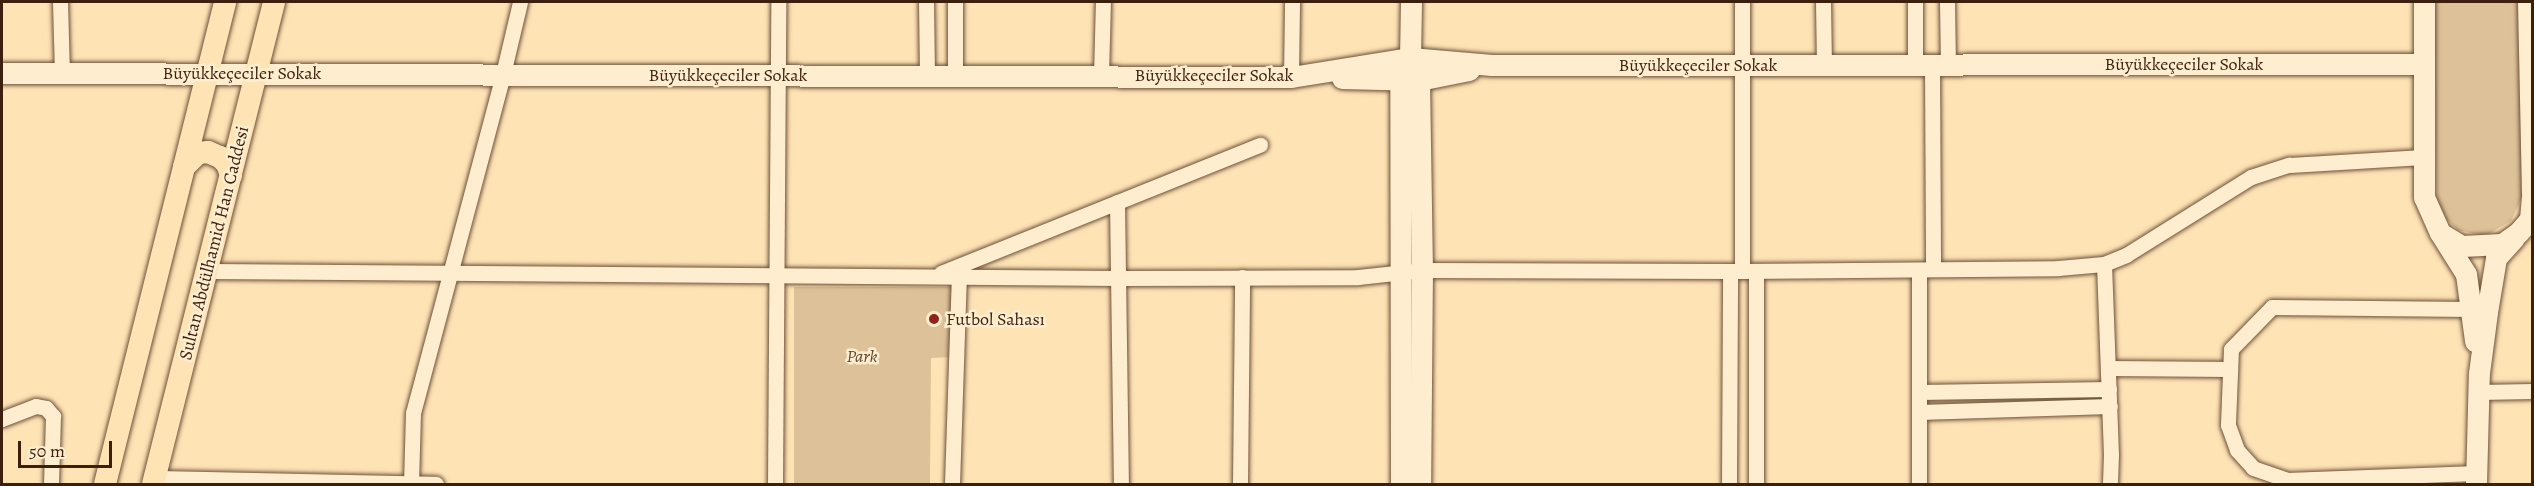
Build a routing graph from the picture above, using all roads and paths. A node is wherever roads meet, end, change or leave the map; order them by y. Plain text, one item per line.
1 (60, 2) edge
2 (225, 2) edge
3 (273, 2) edge
4 (520, 2) edge
5 (778, 2) edge
6 (926, 2) edge
7 (956, 2) edge
8 (1103, 2) edge
9 (1292, 2) edge
10 (1411, 2) edge
11 (1742, 2) edge
12 (1823, 2) edge
13 (1915, 2) edge
14 (1947, 2) edge
15 (2423, 2) edge
16 (2528, 2) edge
17 (1410, 58) junction
18 (1932, 64) junction
19 (2424, 64) junction
20 (1492, 65) junction
21 (1742, 65) junction
22 (1824, 65) junction
23 (62, 72) junction
24 (207, 72) junction
25 (2, 73) edge
26 (256, 73) junction
27 (503, 74) junction
28 (777, 75) junction
29 (927, 75) junction
30 (955, 76) junction
31 (1101, 76) junction
32 (1291, 77) junction
33 (1409, 80) junction
34 (1260, 145) dead end
35 (2424, 157) junction
36 (184, 167) junction
37 (231, 175) junction
38 (2532, 175) edge
39 (2532, 195) edge
40 (1117, 202) junction
41 (2440, 233) junction
42 (2518, 233) junction
43 (2104, 264) junction
44 (1926, 269) junction
45 (208, 271) junction
46 (1742, 271) junction
47 (1412, 272) junction
48 (448, 274) junction
49 (776, 276) junction
50 (932, 276) junction
51 (959, 277) junction
52 (1242, 277) junction
53 (1118, 278) junction
54 (2471, 309) junction
55 (2109, 368) junction
56 (2229, 369) junction
57 (2479, 382) junction
58 (2109, 389) junction
59 (2532, 391) edge
60 (1919, 392) junction
61 (2110, 406) junction
62 (1919, 412) junction
63 (2, 420) edge
64 (2476, 479) edge
65 (154, 481) edge
66 (411, 483) edge
67 (51, 484) edge
68 (105, 484) edge
69 (436, 484) edge
70 (775, 484) edge
71 (952, 484) edge
72 (1121, 484) edge
73 (1240, 484) edge
74 (1401, 484) edge
75 (1420, 484) edge
76 (1729, 484) edge
77 (1756, 484) edge
78 (1919, 484) edge
79 (2110, 484) edge

1 - 23 street
2 - 24 main road
3 - 26 main road, Sultan Abdülhamid Han Caddesi
4 - 27 street
5 - 28 street
6 - 29 street
7 - 30 street
8 - 31 street
9 - 32 street
10 - 17 street
11 - 21 street
12 - 22 street
13 - 18 street
14 - 18 street
15 - 19 street
16 - 38 street
17 - 20 street, Büyükkeçeciler Sokak
17 - 32 street, Büyükkeçeciler Sokak
17 - 33 street
18 - 19 street, Büyükkeçeciler Sokak
18 - 22 street, Büyükkeçeciler Sokak
18 - 44 street
19 - 35 street
20 - 21 street, Büyükkeçeciler Sokak
20 - 33 street
21 - 22 street, Büyükkeçeciler Sokak
21 - 46 street
23 - 24 street, Büyükkeçeciler Sokak
23 - 25 street, Büyükkeçeciler Sokak
24 - 26 street, Büyükkeçeciler Sokak
24 - 36 main road
26 - 27 street, Büyükkeçeciler Sokak
26 - 37 main road, Sultan Abdülhamid Han Caddesi
27 - 28 street, Büyükkeçeciler Sokak
27 - 48 street
28 - 29 street, Büyükkeçeciler Sokak
28 - 49 street
29 - 30 street, Büyükkeçeciler Sokak
30 - 31 street, Büyükkeçeciler Sokak
31 - 32 street, Büyükkeçeciler Sokak
32 - 33 street
33 - 47 street
34 - 40 street
35 - 41 street
35 - 43 street
36 - 37 main road
36 - 68 main road
37 - 45 main road, Sultan Abdülhamid Han Caddesi
38 - 39 street
39 - 42 street
40 - 50 street
40 - 53 street
41 - 42 street
41 - 54 street
42 - 57 street
43 - 44 street
43 - 55 street
44 - 46 street
44 - 60 street
45 - 48 street
45 - 65 main road, Sultan Abdülhamid Han Caddesi
46 - 47 street
46 - 76 street
46 - 77 street
47 - 52 street
47 - 74 street
47 - 75 street
48 - 49 street
48 - 66 street
49 - 50 street
49 - 70 street
50 - 51 street
51 - 53 street
51 - 71 street
52 - 53 street
52 - 73 street
53 - 72 street
54 - 56 street
54 - 57 street
55 - 56 street
55 - 58 street
56 - 64 street
57 - 59 street
57 - 64 street
58 - 60 street
58 - 61 street
60 - 62 street
61 - 62 street
61 - 79 street
62 - 78 street
63 - 67 street
65 - 66 street
66 - 69 street

